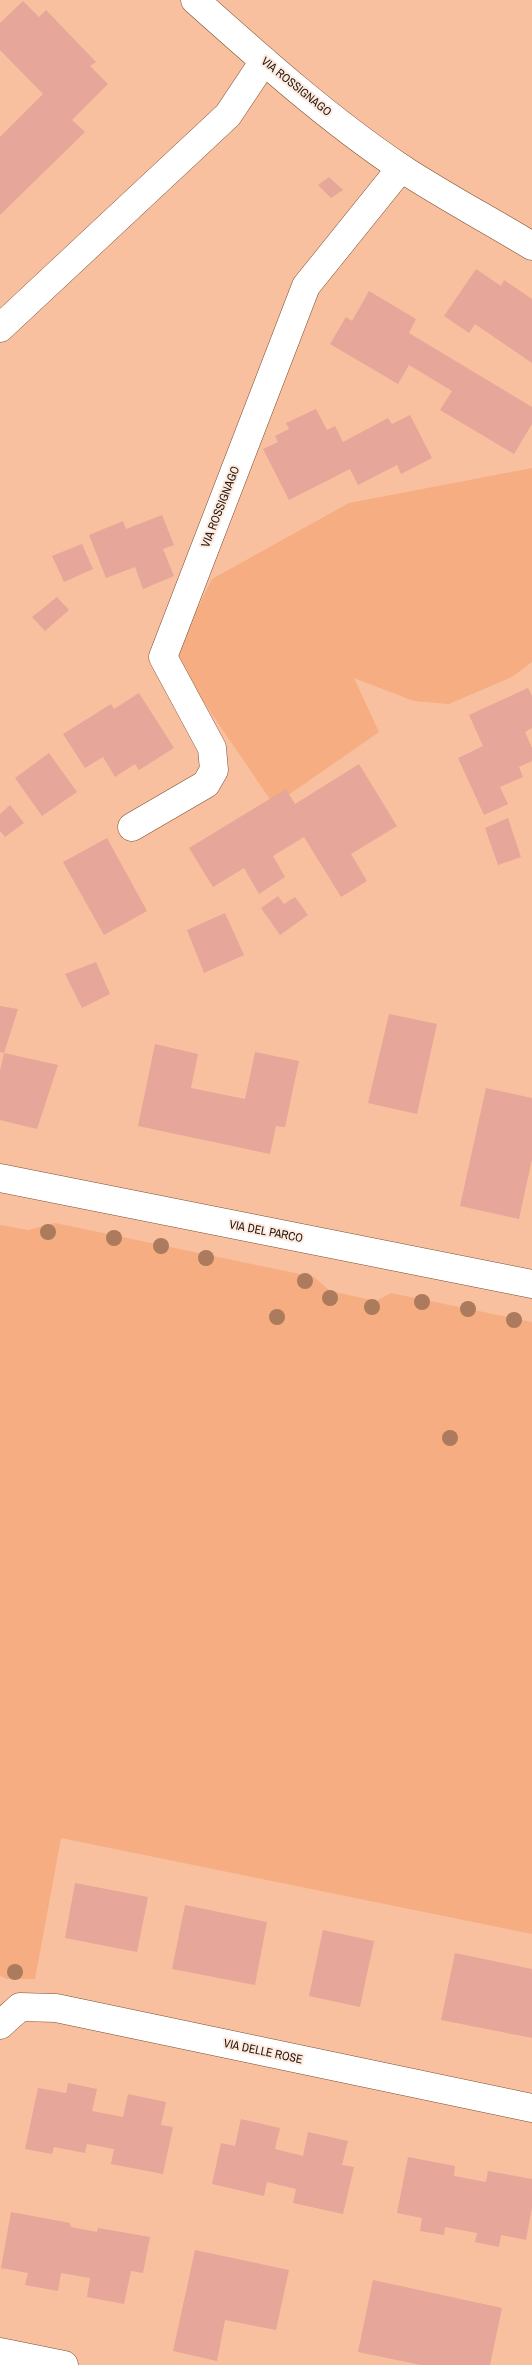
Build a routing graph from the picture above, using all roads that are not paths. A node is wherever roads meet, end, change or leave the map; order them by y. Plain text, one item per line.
1 (195, 0) edge
2 (264, 61) junction
3 (401, 168) junction
4 (532, 246) edge
5 (0, 328) edge
6 (132, 827) dead end
7 (0, 1178) edge
8 (532, 1284) edge
9 (0, 2026) edge
10 (532, 2108) edge
11 (0, 2352) edge
12 (64, 2365) edge

1 - 2 street, VIA ROSSIGNAGO
2 - 3 street, VIA ROSSIGNAGO
2 - 5 street
3 - 4 street, VIA ROSSIGNAGO
3 - 6 street, VIA ROSSIGNAGO
7 - 8 street, VIA DEL PARCO
9 - 10 street, VIA DELLE ROSE
11 - 12 street

